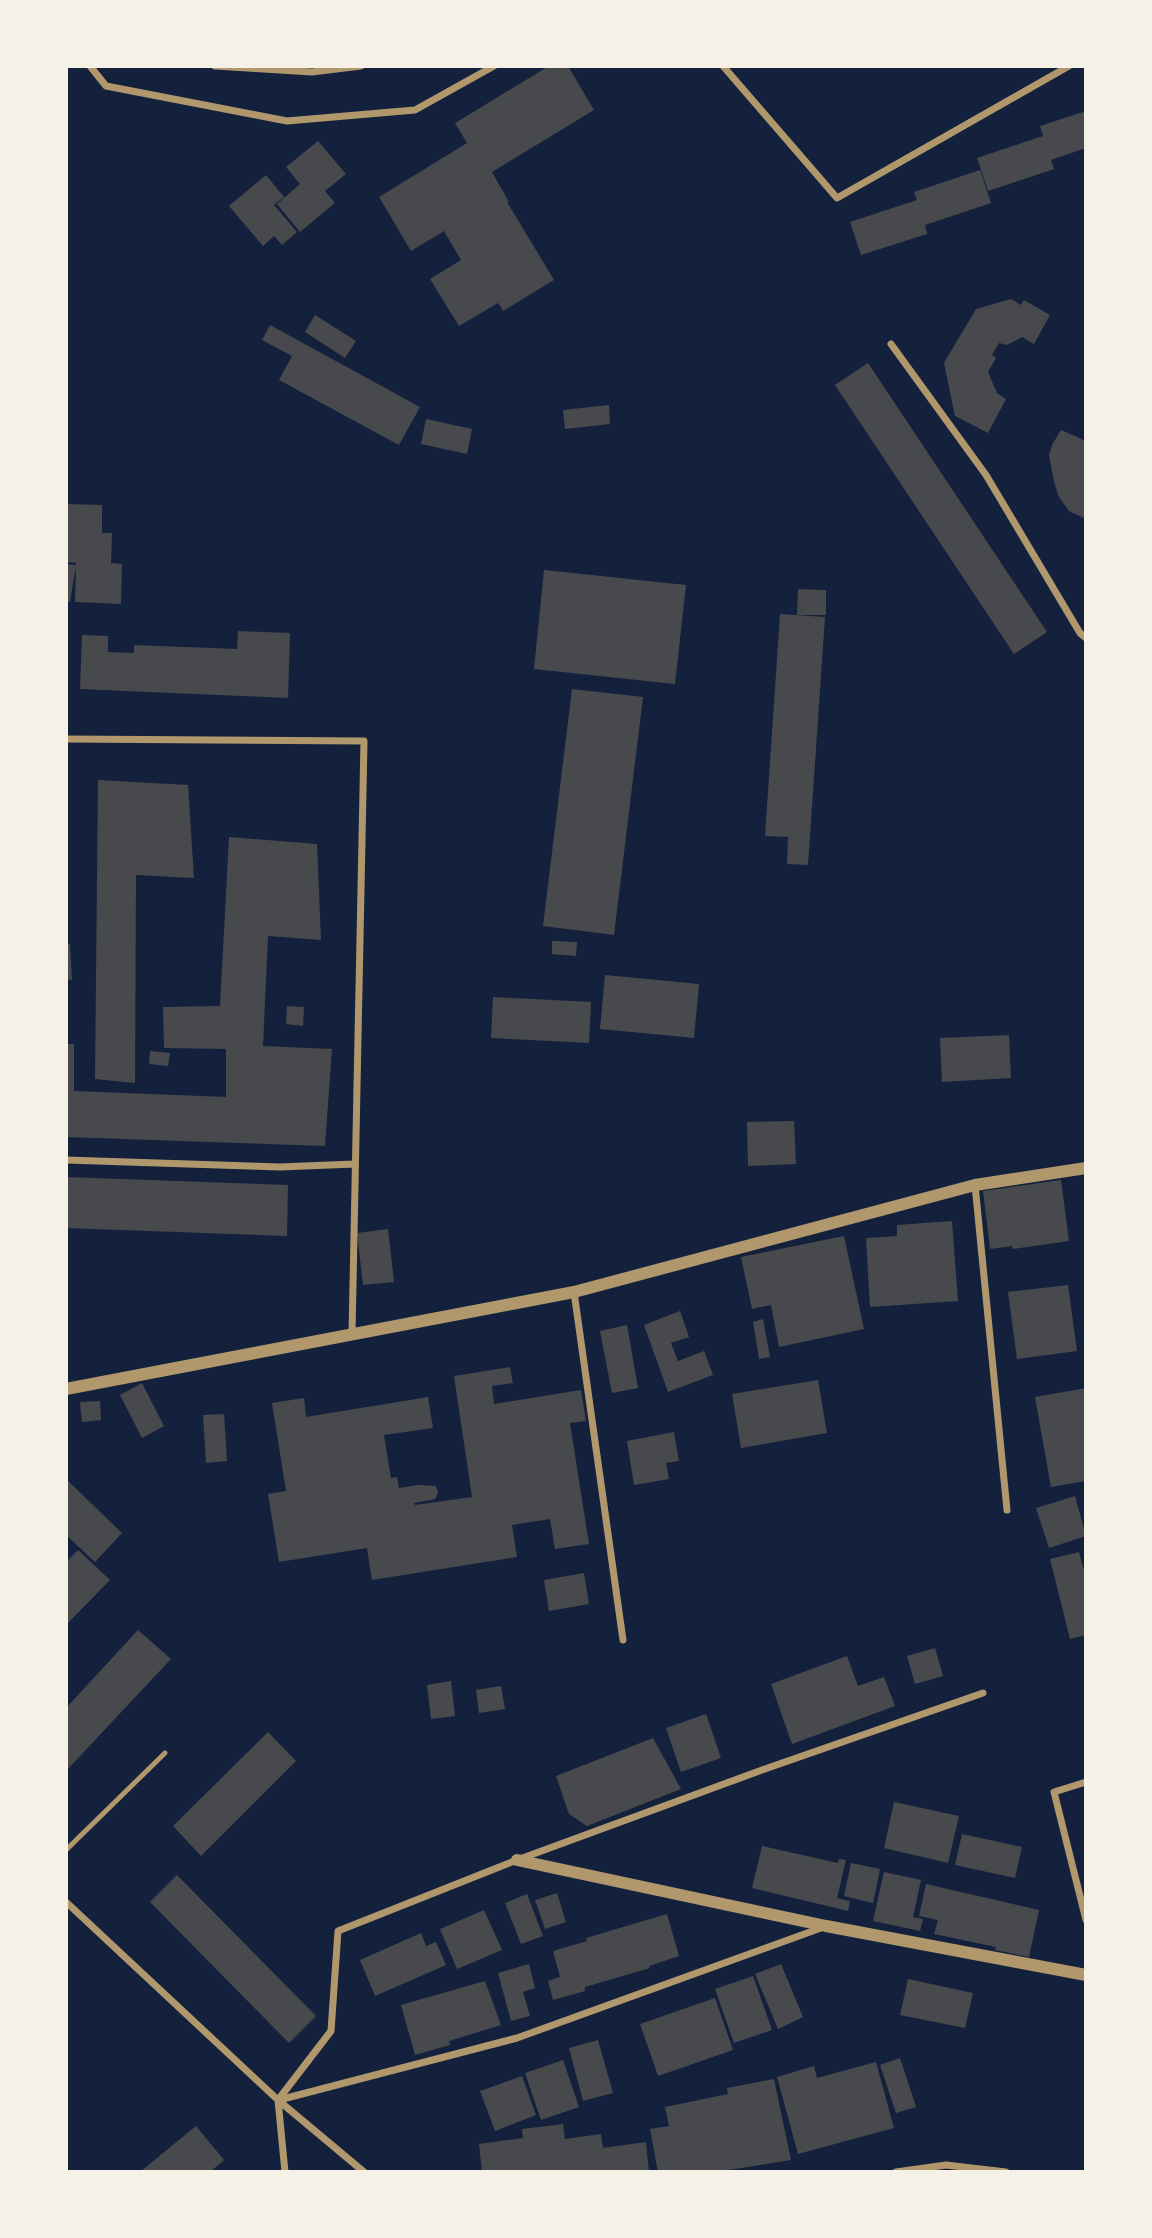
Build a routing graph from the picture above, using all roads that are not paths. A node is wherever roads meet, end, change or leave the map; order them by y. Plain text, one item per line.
1 (90, 66) edge
2 (215, 66) edge
3 (361, 66) edge
4 (494, 66) edge
5 (723, 66) edge
6 (1069, 66) edge
7 (891, 344) dead end
8 (1086, 638) edge
9 (66, 739) edge
10 (66, 1160) edge
11 (355, 1164) junction
12 (1086, 1167) edge
13 (975, 1185) junction
14 (574, 1292) junction
15 (352, 1334) junction
16 (66, 1389) edge
17 (1007, 1510) dead end
18 (623, 1640) dead end
19 (983, 1693) dead end
20 (164, 1753) dead end
21 (1086, 1782) edge
22 (66, 1850) edge
23 (517, 1860) junction
24 (66, 1902) edge
25 (1086, 1920) edge
26 (826, 1926) junction
27 (1086, 1975) edge
28 (278, 2101) junction
29 (285, 2172) edge
30 (364, 2172) edge
31 (895, 2172) edge
32 (1006, 2172) edge

1 - 4 street
2 - 3 street
5 - 6 street
7 - 8 street
9 - 11 street
10 - 11 street
11 - 15 street
12 - 13 street
13 - 14 street
13 - 17 street
14 - 15 street
14 - 18 street
15 - 16 street
19 - 23 street
20 - 22 lane
21 - 25 street
23 - 26 street
23 - 28 street
24 - 28 street
26 - 27 street
26 - 28 street
28 - 29 street
28 - 30 street
31 - 32 street

